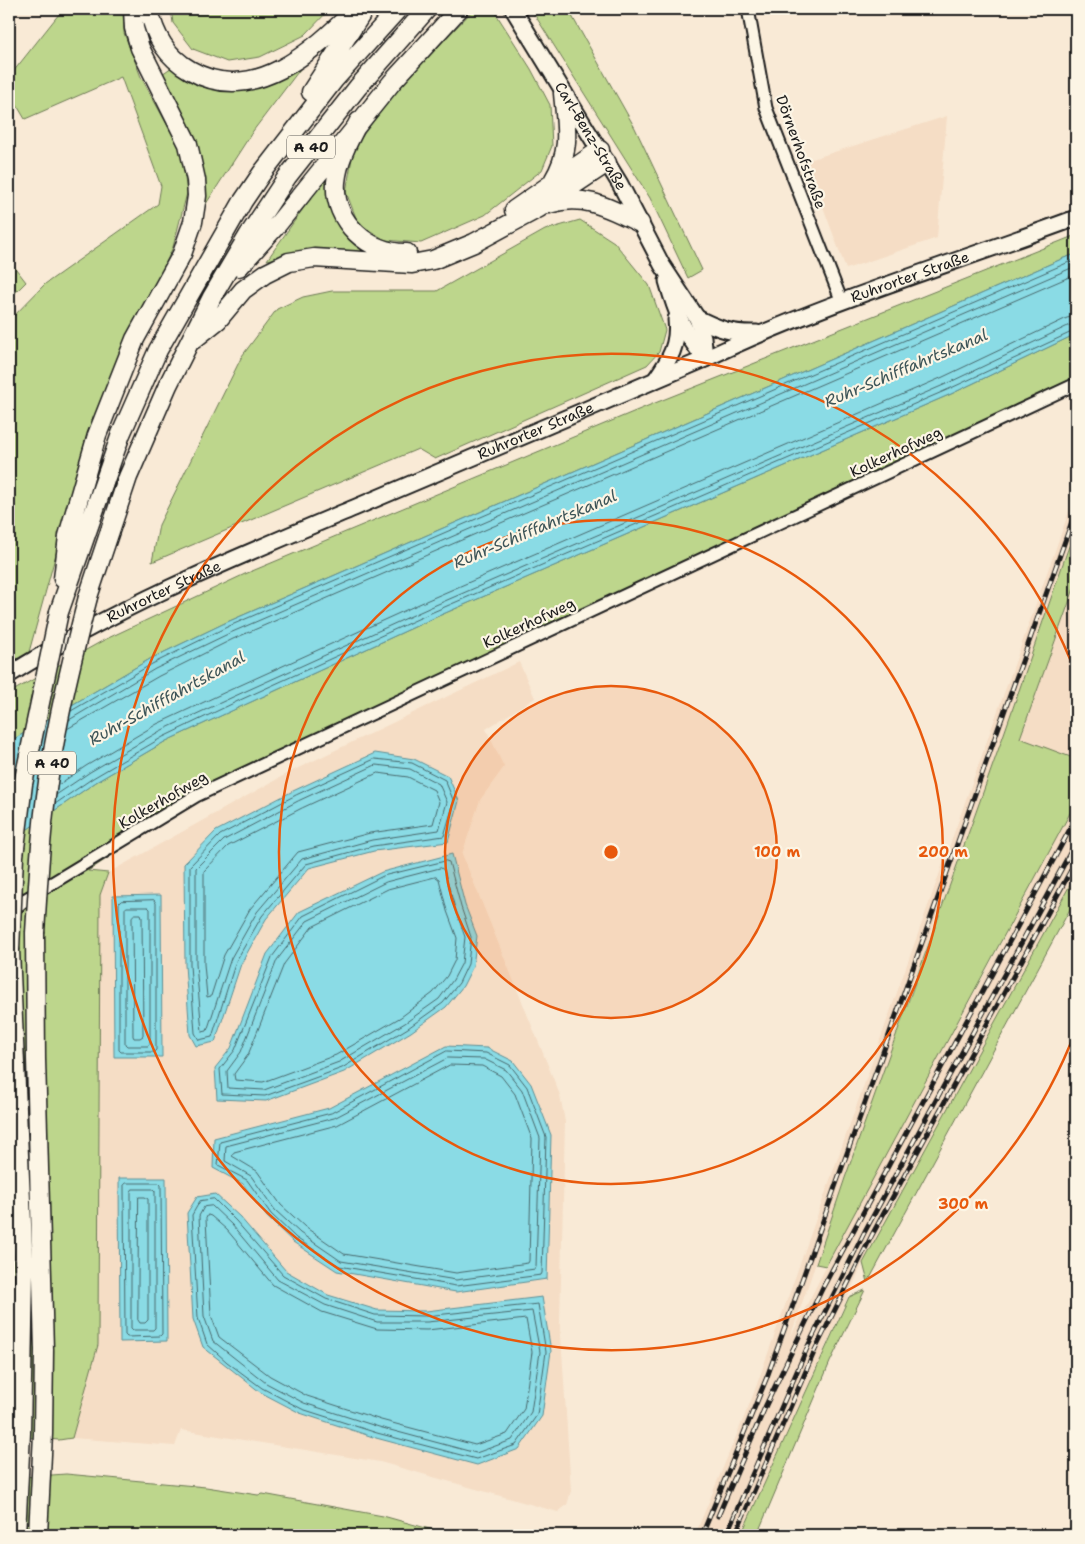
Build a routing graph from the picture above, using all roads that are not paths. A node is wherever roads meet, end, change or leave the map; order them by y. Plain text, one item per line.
1 (133, 9) edge
2 (149, 9) edge
3 (356, 9) edge
4 (366, 9) edge
5 (398, 9) edge
6 (427, 9) edge
7 (459, 9) edge
8 (513, 9) edge
9 (748, 9) edge
10 (564, 93) junction
11 (360, 121) junction
12 (603, 156) junction
13 (262, 173) junction
14 (550, 185) junction
15 (539, 208) junction
16 (1076, 218) edge
17 (640, 223) junction
18 (662, 266) junction
19 (212, 296) junction
20 (842, 302) junction
21 (674, 307) junction
22 (697, 318) junction
23 (763, 332) junction
24 (187, 345) junction
25 (705, 359) junction
26 (655, 380) junction
27 (1076, 384) edge
28 (59, 612) junction
29 (9, 675) edge
30 (9, 915) edge
31 (16, 1535) edge
32 (38, 1535) edge

1 - 28 highway
2 - 3 highway
4 - 13 highway
5 - 13 highway, A 40
6 - 19 highway, A 40
7 - 11 highway
8 - 10 main road, Carl-Benz-Straße
9 - 20 street, Dörnerhofstraße
10 - 12 main road, Carl-Benz-Straße
10 - 14 highway
11 - 14 highway
11 - 19 highway
12 - 14 highway
12 - 15 highway
12 - 17 main road, Carl-Benz-Straße
13 - 28 highway, A 40
15 - 17 highway
15 - 24 highway
16 - 20 main road, Ruhrorter Straße
17 - 18 main road, Carl-Benz-Straße
18 - 21 main road, Carl-Benz-Straße
18 - 22 main road, Carl-Benz-Straße
19 - 24 highway, A 40
20 - 23 main road, Ruhrorter Straße
21 - 25 main road, Carl-Benz-Straße
21 - 26 main road
22 - 23 main road
22 - 25 main road, Carl-Benz-Straße
23 - 25 main road, Ruhrorter Straße
24 - 32 highway, A 40, bridge
25 - 26 main road, Ruhrorter Straße
26 - 29 main road, Ruhrorter Straße
27 - 30 street, Kolkerhofweg
28 - 31 highway, A 40, bridge

